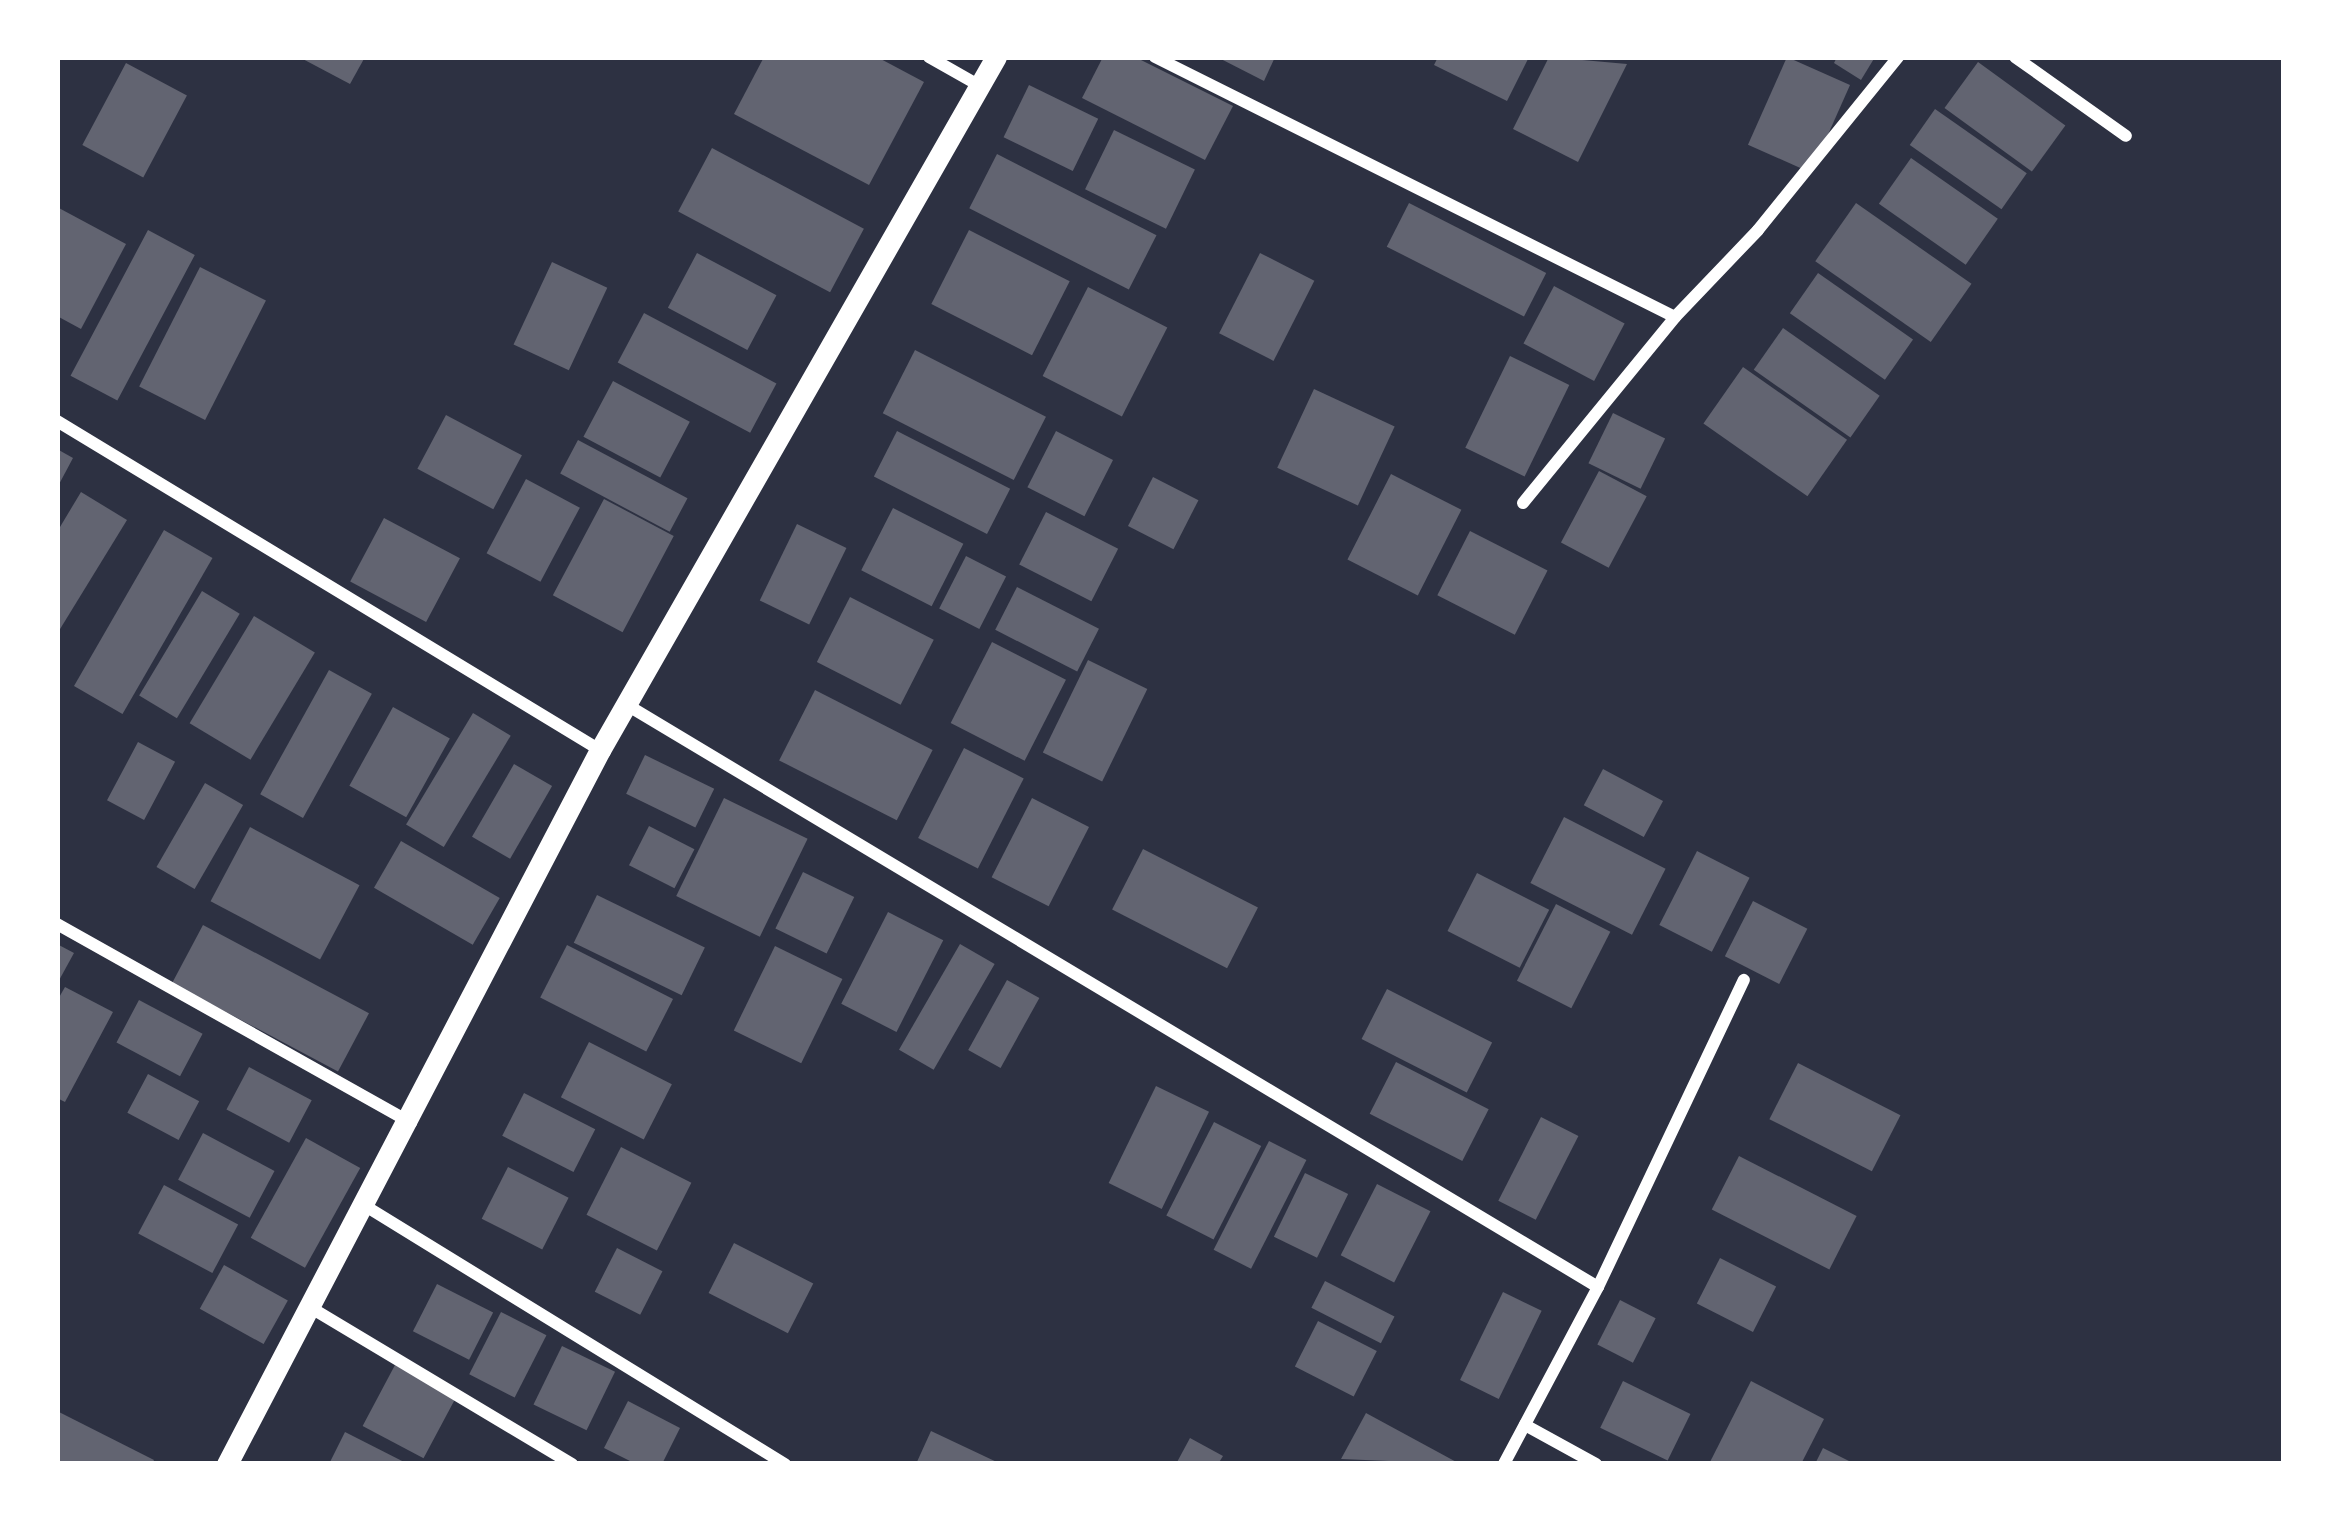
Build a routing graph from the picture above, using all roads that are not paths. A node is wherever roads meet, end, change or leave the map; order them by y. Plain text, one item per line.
1 (929, 57) edge
2 (996, 57) edge
3 (1156, 57) edge
4 (1898, 57) edge
5 (2014, 57) edge
6 (980, 86) junction
7 (2126, 136) dead end
8 (1675, 317) junction
9 (57, 422) edge
10 (1523, 503) dead end
11 (627, 705) junction
12 (600, 750) junction
13 (57, 924) edge
14 (1744, 980) dead end
15 (411, 1123) junction
16 (367, 1207) junction
17 (1598, 1287) junction
18 (313, 1309) junction
19 (1525, 1425) junction
20 (226, 1464) edge
21 (572, 1464) edge
22 (784, 1464) edge
23 (1504, 1464) edge
24 (1596, 1464) edge

1 - 6 street
2 - 6 street
3 - 8 street
4 - 8 street
5 - 7 street
6 - 11 street
8 - 10 street
9 - 12 street
11 - 12 street
11 - 17 street
12 - 15 street
13 - 15 street
14 - 17 street
15 - 16 street
16 - 18 street
16 - 22 street
17 - 19 street
18 - 20 street
18 - 21 street
19 - 23 street
19 - 24 street

